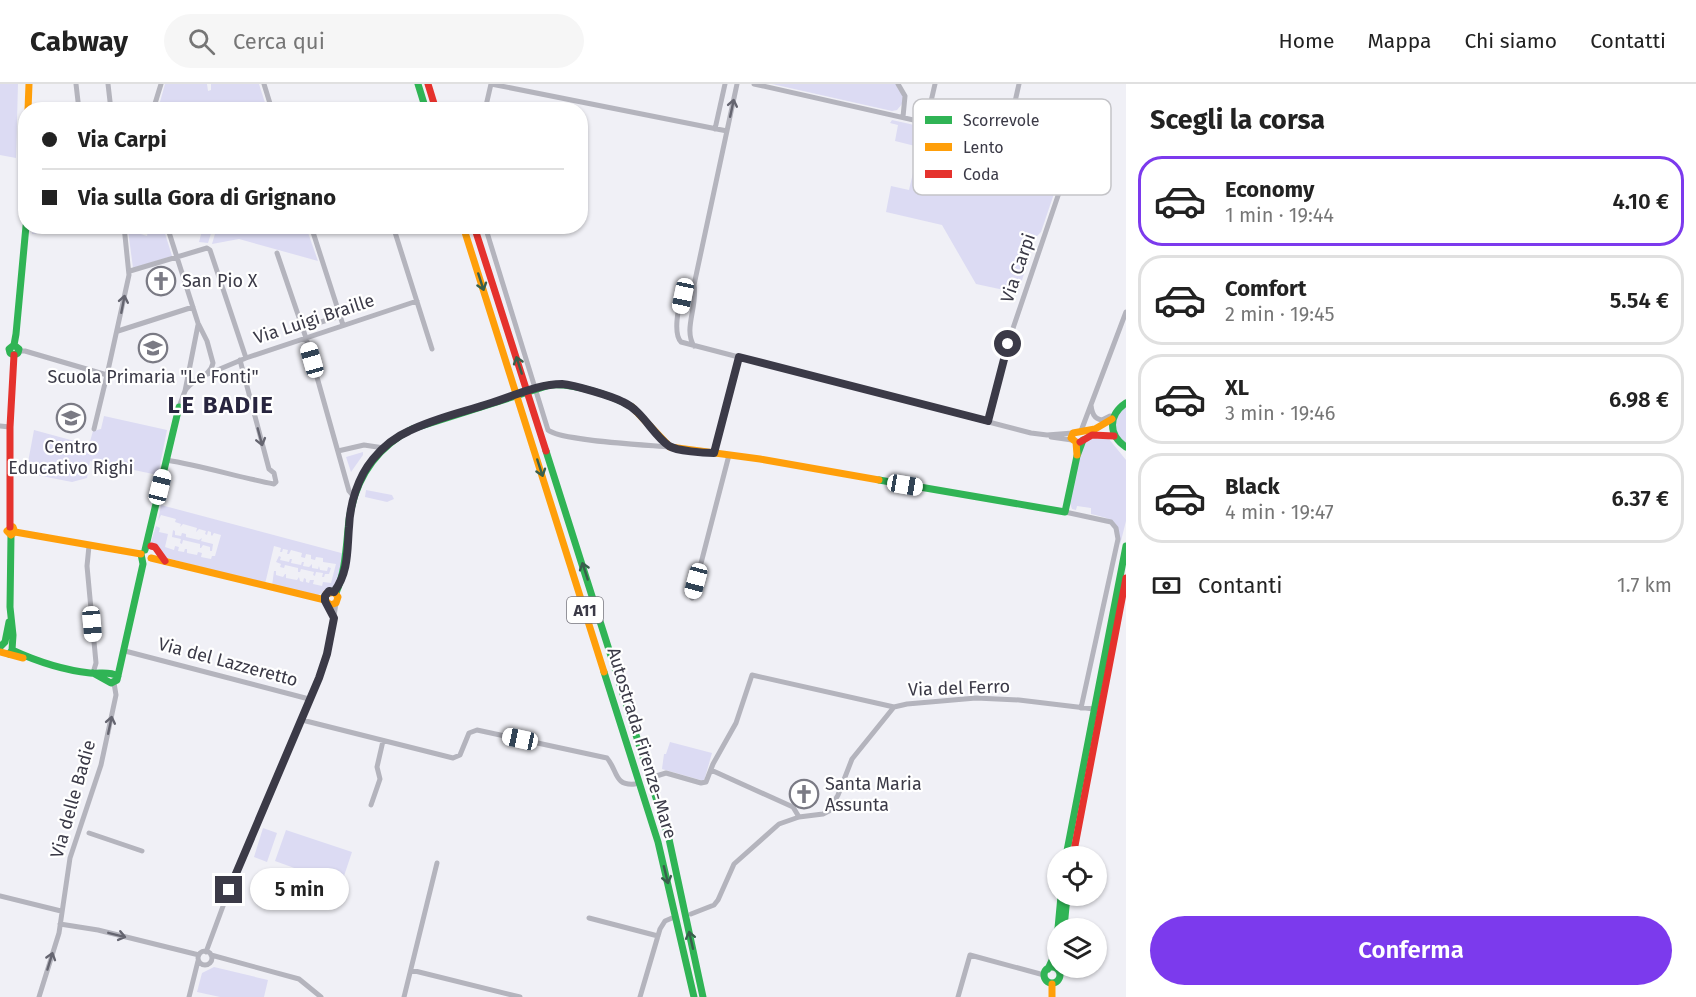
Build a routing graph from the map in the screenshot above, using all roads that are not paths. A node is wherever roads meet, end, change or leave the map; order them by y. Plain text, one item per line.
1 (28, 84) edge
2 (76, 84) edge
3 (108, 84) edge
4 (161, 84) edge
5 (264, 84) edge
6 (418, 84) edge
7 (428, 84) edge
8 (491, 84) edge
9 (724, 84) edge
10 (737, 84) edge
11 (754, 84) edge
12 (898, 84) edge
13 (935, 84) edge
14 (1019, 84) edge
15 (932, 99) edge
16 (1016, 99) edge
17 (28, 102) edge
18 (78, 102) edge
19 (110, 102) edge
20 (155, 102) edge
21 (270, 102) edge
22 (424, 102) edge
23 (434, 102) edge
24 (487, 102) edge
25 (581, 102) edge
26 (588, 103) edge
27 (903, 117) junction
28 (913, 120) edge
29 (715, 129) junction
30 (727, 131) junction
31 (1058, 195) edge
32 (25, 234) edge
33 (125, 234) edge
34 (170, 234) edge
35 (313, 234) edge
36 (396, 234) edge
37 (466, 234) edge
38 (477, 234) edge
39 (487, 234) edge
40 (277, 252) dead end
41 (178, 257) junction
42 (130, 271) junction
43 (694, 285) junction
44 (417, 301) junction
45 (193, 307) junction
46 (1126, 312) edge
47 (340, 316) junction
48 (198, 323) junction
49 (691, 323) junction
50 (677, 324) junction
51 (343, 326) junction
52 (302, 328) junction
53 (118, 331) junction
54 (306, 338) junction
55 (207, 341) junction
56 (195, 342) junction
57 (694, 346) junction
58 (432, 349) dead end
59 (16, 350) junction
60 (739, 357) junction
61 (243, 359) junction
62 (190, 363) junction
63 (213, 363) junction
64 (222, 369) junction
65 (208, 374) junction
66 (107, 375) junction
67 (201, 376) junction
68 (185, 391) junction
69 (1091, 403) junction
70 (1126, 403) edge
71 (179, 407) joint
72 (1113, 416) junction
73 (988, 421) junction
74 (0, 426) edge
75 (10, 427) junction
76 (94, 429) dead end
77 (1082, 431) junction
78 (1114, 436) junction
79 (1076, 439) junction
80 (1123, 445) edge
81 (670, 447) junction
82 (384, 448) junction
83 (338, 451) junction
84 (714, 453) junction
85 (729, 454) junction
86 (1126, 454) edge
87 (166, 460) junction
88 (354, 497) junction
89 (1065, 512) junction
90 (9, 531) edge
91 (89, 546) junction
92 (1126, 546) edge
93 (147, 555) junction
94 (1126, 578) edge
95 (335, 592) junction
96 (692, 598) dead end
97 (326, 600) junction
98 (5, 649) edge
99 (125, 651) junction
100 (93, 673) junction
101 (112, 677) junction
102 (309, 699) junction
103 (894, 707) junction
104 (1081, 708) junction
105 (1098, 712) junction
106 (302, 720) junction
107 (382, 741) junction
108 (711, 770) junction
109 (653, 777) dead end
110 (635, 784) dead end
111 (371, 806) dead end
112 (799, 817) junction
113 (84, 832) junction
114 (1068, 846) edge
115 (1075, 846) edge
116 (142, 851) dead end
117 (437, 863) dead end
118 (0, 896) edge
119 (61, 911) junction
120 (691, 914) dead end
121 (589, 918) dead end
122 (672, 918) dead end
123 (60, 924) junction
124 (658, 936) junction
125 (209, 956) junction
126 (200, 960) junction
127 (411, 969) junction
128 (1046, 972) joint
129 (1060, 978) edge
130 (1052, 984) junction
131 (190, 994) edge
132 (39, 997) edge
133 (321, 997) edge
134 (404, 997) edge
135 (520, 997) edge
136 (640, 997) edge
137 (694, 997) edge
138 (703, 997) edge
139 (958, 997) edge
140 (1052, 997) edge

1 - 17 main road
2 - 18 street
3 - 19 street
4 - 20 street
5 - 21 street
6 - 22 main road
7 - 23 main road
8 - 24 street
8 - 25 street
9 - 29 street
30 -> 10 street
11 - 27 street
12 - 27 street
13 - 15 street
14 - 16 street
26 - 29 street
27 - 28 street
29 - 30 street
30 - 43 street
31 - 73 street, Via Carpi
32 - 59 main road
33 - 42 street
34 - 41 street, Via delle Badie
35 - 47 street
36 - 44 street
37 -> 137 main road, Autostrada Firenze-Mare / A11
138 -> 38 main road, Autostrada Firenze-Mare / A11
39 - 81 street
40 - 52 street
41 - 42 street
41 - 45 street, Via delle Badie
41 - 61 street
53 -> 42 street
43 - 49 street
43 - 50 street
44 - 51 street, Via Luigi Braille
44 - 58 street
45 - 48 street, Via delle Badie
45 - 53 street
46 - 69 street
47 - 51 street
47 - 52 street
48 - 55 street, Via delle Badie
48 - 56 street, Via delle Badie
49 - 50 street
49 - 57 street
50 - 57 street
51 - 54 street, Via Luigi Braille
52 - 54 street
53 - 66 street
54 - 61 street, Via Luigi Braille
54 - 83 street
55 - 56 street
55 - 63 street, Via delle Badie
56 - 62 street, Via delle Badie
57 - 60 street
59 - 66 street
59 - 75 main road
60 - 73 street
60 - 84 street
61 - 64 street, Via Luigi Braille
61 -> 87 street
62 - 67 street
62 - 68 street, Via delle Badie
63 - 64 street
63 - 65 street
64 - 65 street, Via Luigi Braille
65 - 67 street, Via delle Badie
66 - 76 street
67 - 68 street, Via delle Badie
68 - 71 street, Via delle Badie
69 - 72 street
69 - 77 street
70 - 72 main road
71 - 87 main road, Via delle Badie
72 - 77 main road
72 - 78 main road
73 - 79 street
74 - 75 street
75 - 90 main road
77 - 79 main road
78 - 79 main road
78 - 80 main road
79 - 89 main road
80 - 86 main road
81 - 82 main road
81 - 84 main road
82 - 83 street
82 - 88 main road
83 - 88 street
84 - 85 main road
85 - 89 main road
85 - 96 street
87 - 93 main road, Via delle Badie
88 - 95 main road
89 - 104 street
90 - 91 main road
90 - 98 main road
91 - 93 main road
91 - 100 street
92 - 105 main road
93 - 97 main road
93 - 99 main road, Via delle Badie
94 - 105 main road
95 - 97 main road
95 - 97 main road, Via del Lazzeretto
97 - 102 street, Via del Lazzeretto
98 - 100 main road
99 - 101 main road, Via delle Badie
99 - 102 street, Via del Lazzeretto
100 - 101 main road
113 -> 101 street, Via delle Badie
102 - 106 street
103 - 104 street, Via del Ferro
103 - 108 street
103 - 112 street, Via del Ferro
104 - 105 street, Via del Ferro
105 - 114 main road
105 - 115 main road
106 - 107 street
106 - 125 street
107 - 110 street
107 - 111 street
108 - 109 street
108 - 112 street
112 - 120 street, Via del Ferro
113 - 116 street
113 - 119 street, Via delle Badie
117 - 127 street
118 - 119 street
119 - 123 street, Via delle Badie
121 - 124 street
122 - 124 street
123 -> 126 street
132 -> 123 street, Via delle Badie
124 - 136 street
125 - 126 street
125 - 126 street
125 - 133 street
126 - 131 street
127 - 134 street
127 - 135 street
128 - 130 main road
128 - 139 street
129 - 130 main road
130 - 140 main road

